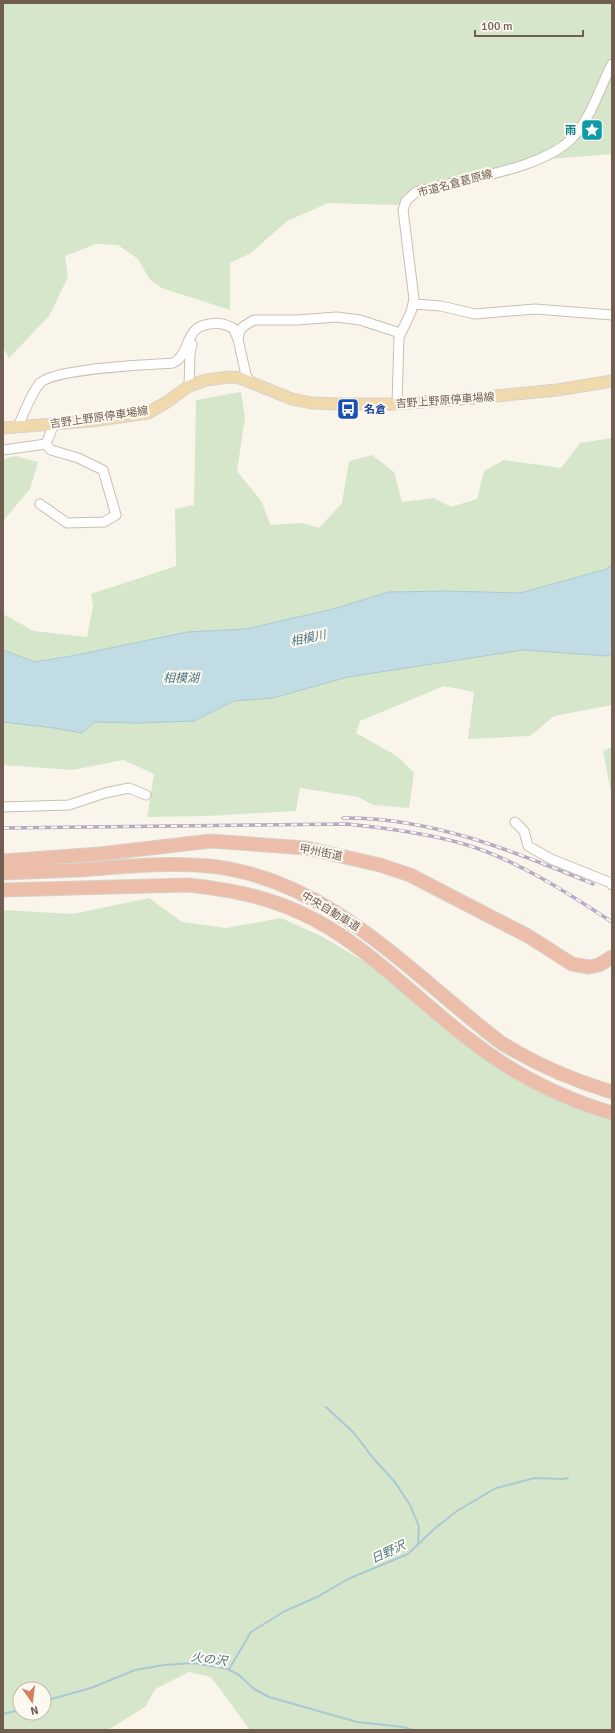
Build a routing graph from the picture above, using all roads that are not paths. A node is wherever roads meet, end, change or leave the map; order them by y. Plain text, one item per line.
1 (612, 64) edge
2 (414, 304) junction
3 (612, 315) edge
4 (214, 323) junction
5 (400, 333) junction
6 (238, 338) junction
7 (612, 381) edge
8 (250, 382) junction
9 (189, 386) junction
10 (397, 404) junction
11 (54, 424) junction
12 (18, 427) junction
13 (3, 428) edge
14 (46, 444) junction
15 (3, 450) edge
16 (40, 504) dead end
17 (146, 795) dead end
18 (3, 807) edge
19 (515, 822) dead end
20 (3, 862) edge
21 (3, 873) edge
22 (612, 885) edge
23 (3, 890) edge
24 (612, 957) edge
25 (612, 1092) edge
26 (612, 1113) edge

1 - 2 street, 市道名倉葛原線
2 - 3 street
2 - 5 street
4 - 6 street
4 - 9 street
4 - 12 street
5 - 6 street
5 - 10 street
6 - 8 street
7 - 10 main road, 吉野上野原停車場線
8 - 9 main road, 吉野上野原停車場線
8 - 10 main road, 吉野上野原停車場線
9 - 11 main road, 吉野上野原停車場線
11 - 12 main road, 吉野上野原停車場線
11 - 14 street
12 - 13 main road, 吉野上野原停車場線
14 - 15 street
14 - 16 street
17 - 18 street
19 - 22 street
20 - 24 highway, 甲州街道
21 - 25 highway, 中央自動車道
23 - 26 highway, 中央自動車道

